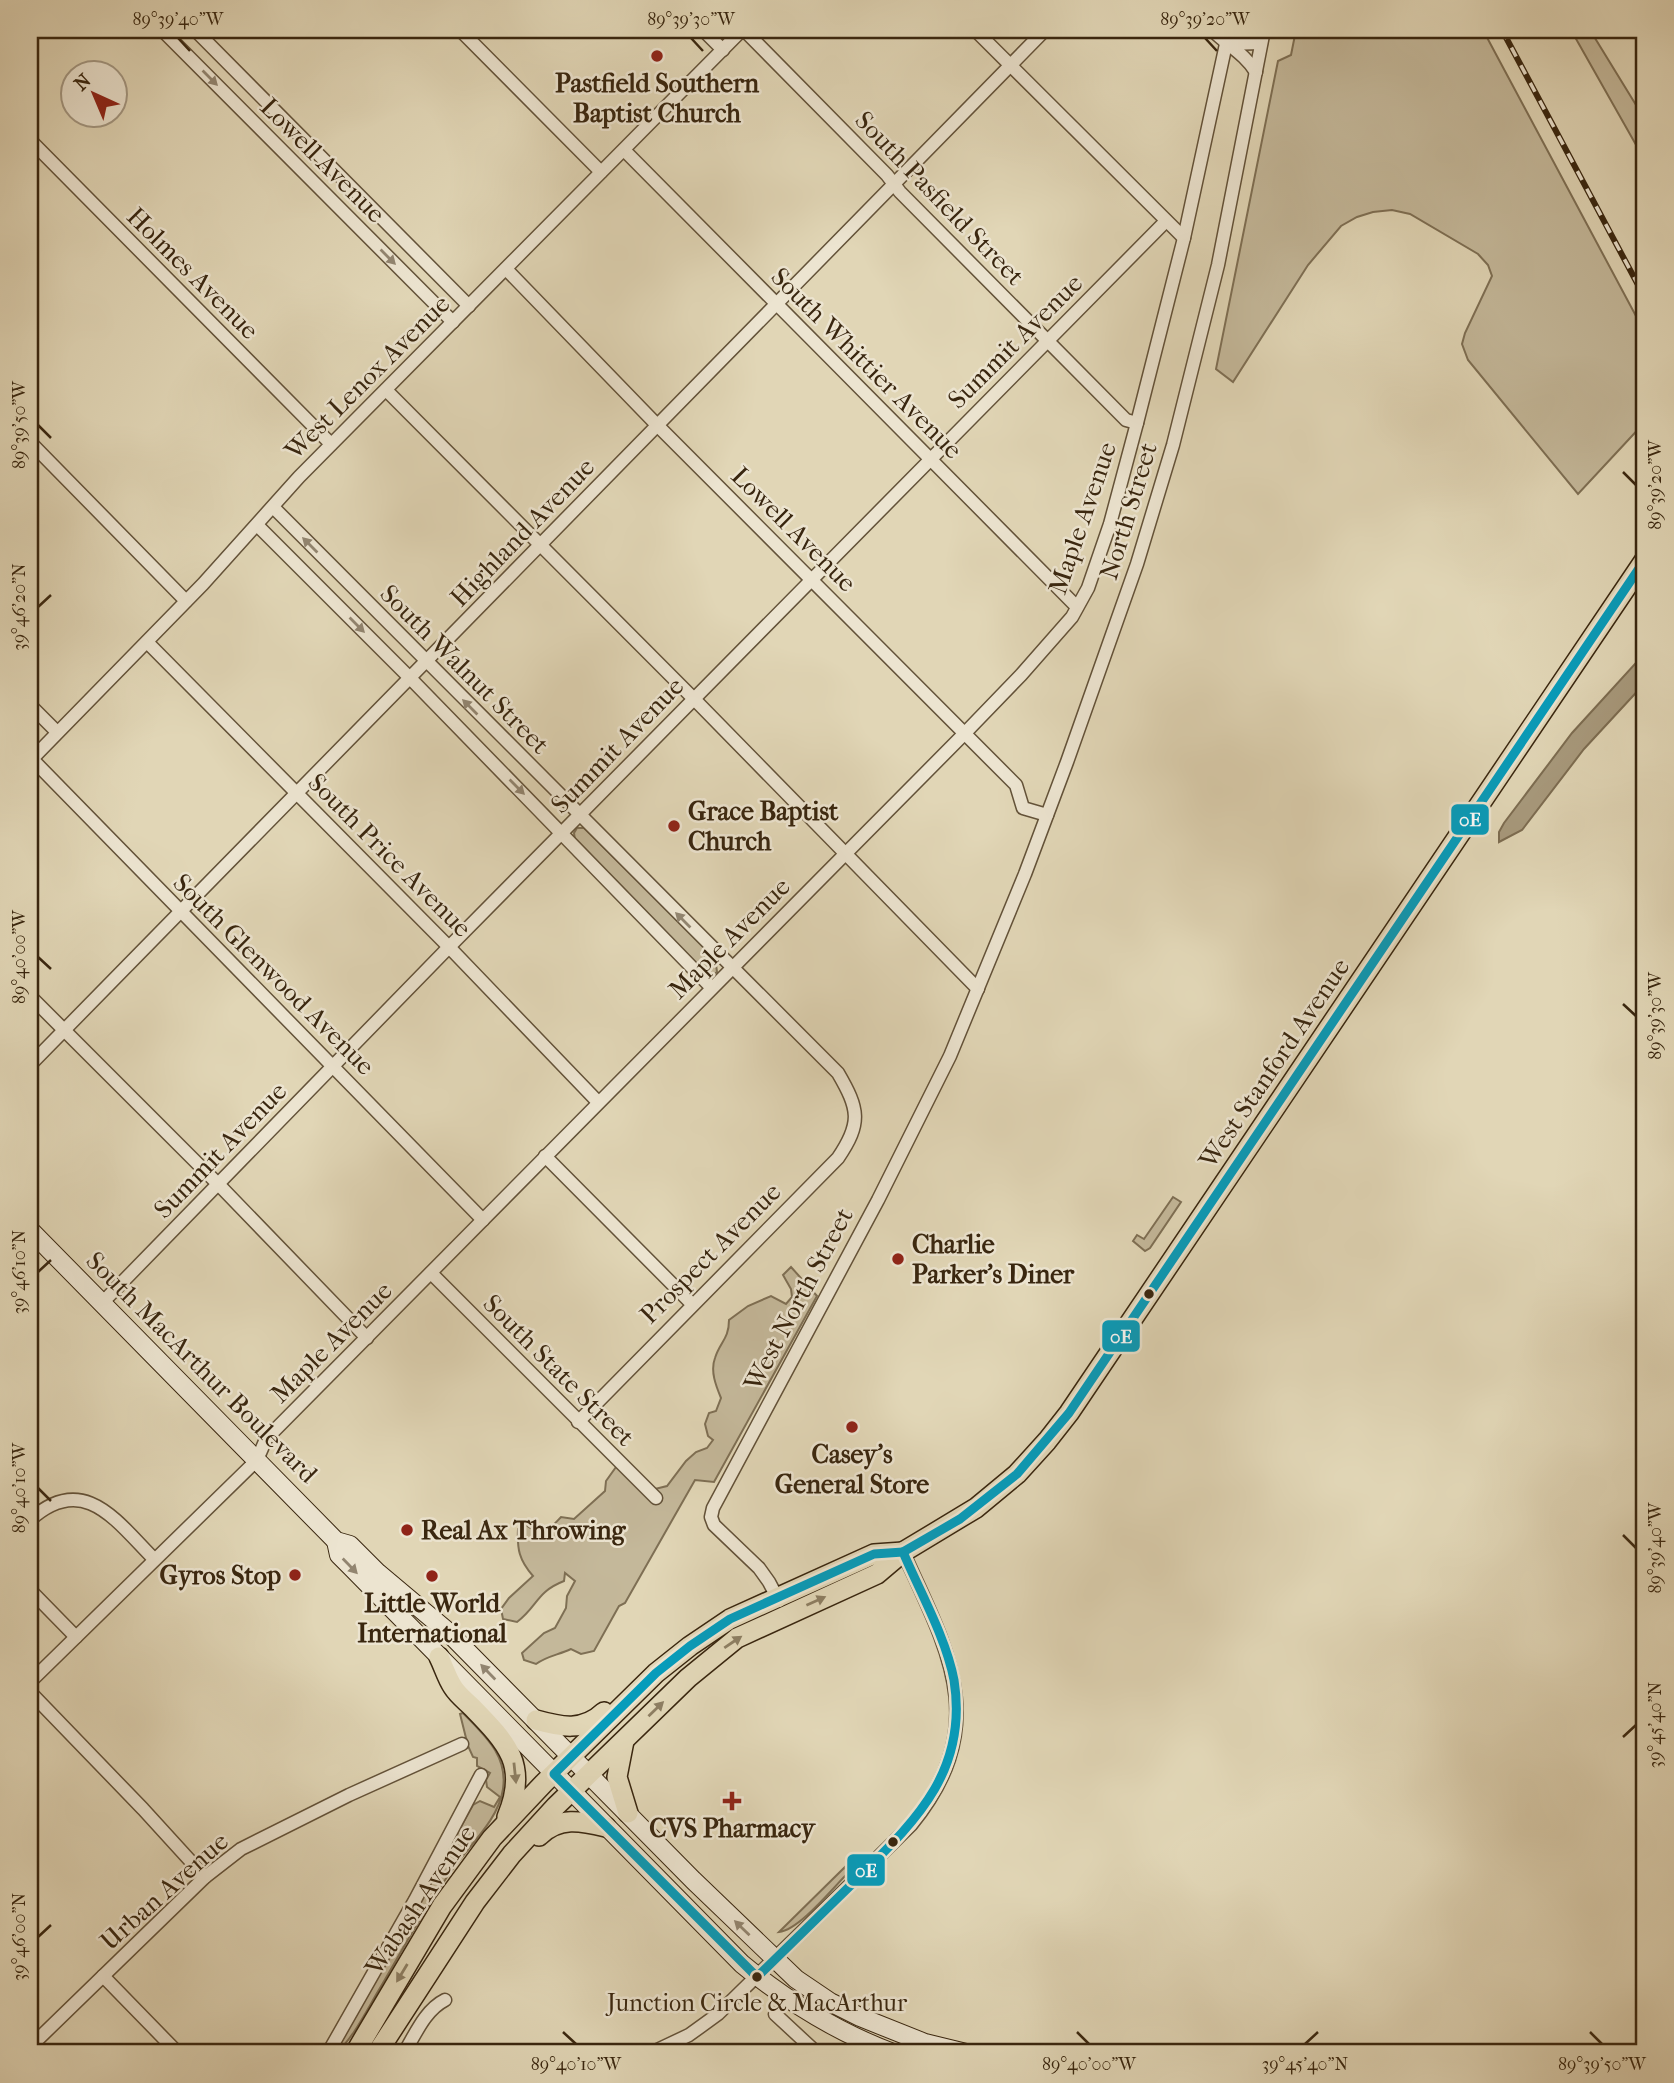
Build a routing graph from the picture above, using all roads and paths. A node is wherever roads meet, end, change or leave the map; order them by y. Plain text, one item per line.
1 (162, 30) edge
2 (195, 30) edge
3 (460, 30) edge
4 (703, 30) edge
5 (743, 30) edge
6 (975, 30) edge
7 (1045, 30) edge
8 (1212, 30) edge
9 (1264, 30) edge
10 (1261, 43) junction
11 (1226, 44) junction
12 (723, 50) junction
13 (1010, 65) junction
14 (1256, 72) junction
15 (247, 82) junction
16 (230, 99) junction
17 (30, 140) edge
18 (624, 150) junction
19 (601, 173) junction
20 (894, 184) junction
21 (1166, 221) junction
22 (1184, 239) junction
23 (506, 269) junction
24 (778, 304) junction
25 (469, 306) junction
26 (453, 322) junction
27 (1048, 340) junction
28 (386, 390) junction
29 (1137, 423) junction
30 (658, 426) junction
31 (327, 441) junction
32 (30, 442) edge
33 (930, 460) junction
34 (273, 507) junction
35 (257, 525) junction
36 (540, 545) junction
37 (1644, 561) edge
38 (812, 579) junction
39 (186, 601) junction
40 (1077, 607) junction
41 (147, 642) junction
42 (425, 662) junction
43 (410, 678) junction
44 (694, 699) junction
45 (30, 705) edge
46 (57, 732) junction
47 (965, 733) junction
48 (31, 760) edge
49 (298, 793) junction
50 (1047, 815) junction
51 (580, 816) junction
52 (562, 833) junction
53 (847, 853) junction
54 (181, 911) junction
55 (449, 947) junction
56 (731, 968) junction
57 (711, 987) junction
58 (978, 989) junction
59 (30, 996) edge
60 (65, 1031) junction
61 (30, 1065) edge
62 (334, 1067) junction
63 (598, 1102) junction
64 (855, 1108) joint
65 (545, 1156) junction
66 (217, 1184) junction
67 (483, 1220) junction
68 (30, 1230) edge
69 (431, 1273) junction
70 (102, 1303) junction
71 (692, 1304) junction
72 (367, 1338) junction
73 (578, 1422) junction
74 (257, 1460) junction
75 (656, 1499) dead end
76 (30, 1520) edge
77 (336, 1541) junction
78 (903, 1552) junction
79 (154, 1559) junction
80 (30, 1590) edge
81 (781, 1606) junction
82 (76, 1637) junction
83 (439, 1657) junction
84 (656, 1673) junction
85 (30, 1682) edge
86 (30, 1692) edge
87 (536, 1720) junction
88 (624, 1740) junction
89 (462, 1744) dead end
90 (572, 1756) junction
91 (481, 1774) dead end
92 (554, 1774) junction
93 (589, 1774) junction
94 (571, 1792) junction
95 (628, 1813) junction
96 (606, 1827) junction
97 (495, 1835) junction
98 (205, 1877) junction
99 (460, 1925) junction
100 (775, 1960) junction
101 (103, 1976) junction
102 (757, 1977) junction
103 (445, 2000) dead end
104 (775, 2014) dead end
105 (30, 2047) edge
106 (178, 2053) edge
107 (328, 2053) edge
108 (355, 2053) edge
109 (377, 2053) edge
110 (404, 2053) edge
111 (651, 2053) edge
112 (817, 2053) edge
113 (893, 2053) edge
114 (966, 2053) edge

1 -> 16 street, Lowell Avenue
2 - 15 street, Lowell Avenue
3 - 19 street
4 - 12 street
5 - 12 street, West Lenox Avenue
5 - 20 street, South Pasfield Street
6 - 13 street
7 - 13 street, Highland Avenue
8 - 11 street
9 - 10 street, North Street
10 - 11 street
10 - 14 street, North Street
11 - 14 street
11 - 22 street, Maple Avenue
12 - 18 street, West Lenox Avenue
13 - 20 street, Highland Avenue
13 - 21 street
14 - 50 street, North Street
15 - 16 street
15 - 25 street, Lowell Avenue
16 -> 26 street, Lowell Avenue
17 - 31 street, Holmes Avenue
18 - 19 street, West Lenox Avenue
18 - 24 street, South Whittier Avenue
19 - 23 street, West Lenox Avenue
20 - 24 street, Highland Avenue
20 - 27 street, South Pasfield Street
21 - 22 street
21 - 27 street, Summit Avenue
22 - 29 street, Maple Avenue
23 - 25 street, West Lenox Avenue
23 - 30 street, Lowell Avenue
24 - 30 street, Highland Avenue
24 - 33 street, South Whittier Avenue
25 - 26 street, West Lenox Avenue
26 - 28 street, West Lenox Avenue
27 - 29 street, South Pasfield Street
27 - 33 street, Summit Avenue
28 - 31 street, West Lenox Avenue
28 - 36 street
29 - 40 street, Maple Avenue
30 - 36 street, Highland Avenue
30 - 38 street, Lowell Avenue
31 - 34 street, West Lenox Avenue
32 - 39 street
33 - 38 street, Summit Avenue
33 - 40 street, South Whittier Avenue
34 - 35 street, West Lenox Avenue
42 -> 34 street, South Walnut Street
35 - 39 street, West Lenox Avenue
35 -> 43 street, South Walnut Street
36 - 42 street, Highland Avenue
36 - 44 street
37 - 78 main road, West Stanford Avenue
38 - 44 street, Summit Avenue
38 - 47 street, Lowell Avenue
39 - 41 street, West Lenox Avenue
40 - 47 street, Maple Avenue
41 - 46 street, West Lenox Avenue
41 - 49 street, South Price Avenue
42 - 43 street, Highland Avenue
51 -> 42 street, South Walnut Street
43 - 49 street, Highland Avenue
43 -> 52 street, South Walnut Street
44 - 51 street, Summit Avenue
44 - 53 street
45 - 46 street
46 - 48 street, West Lenox Avenue
47 - 50 street, Lowell Avenue
47 - 53 street, Maple Avenue
48 - 54 street, South Glenwood Avenue
49 - 54 street, Highland Avenue
49 - 55 street, South Price Avenue
50 - 58 street, North Street
51 - 52 street, Summit Avenue
56 -> 51 street, South Walnut Street
52 - 55 street, Summit Avenue
52 - 57 street, South Walnut Street
53 - 56 street, Maple Avenue
53 - 58 street
54 - 60 street, Highland Avenue
54 - 62 street, South Glenwood Avenue
55 - 62 street, Summit Avenue
55 - 63 street, South Price Avenue
56 - 57 street, Maple Avenue
56 - 64 street, South Walnut Street
57 - 63 street, Maple Avenue
58 - 81 street, West North Street
59 - 60 street
60 - 61 street, Highland Avenue
60 - 66 street
62 - 66 street, Summit Avenue
62 - 67 street, South Glenwood Avenue
63 - 65 street, Maple Avenue
64 - 71 street, Prospect Avenue
65 - 67 street, Maple Avenue
65 - 71 street
66 - 70 street, Summit Avenue
66 - 72 street
67 - 69 street, Maple Avenue
68 - 70 main road, South MacArthur Boulevard
69 - 72 street, Maple Avenue
69 - 73 street, South State Street
70 - 74 main road, South MacArthur Boulevard
71 - 73 street, Prospect Avenue
72 - 74 street, Maple Avenue
73 - 75 street, South State Street
74 - 77 main road, South MacArthur Boulevard
74 - 79 street, Maple Avenue
76 - 79 street
77 -> 83 main road, South MacArthur Boulevard
87 -> 77 main road, South MacArthur Boulevard
78 - 81 main road, West Stanford Avenue
78 - 100 street
79 - 82 street, Maple Avenue
80 - 82 street
81 - 84 main road, West Stanford Avenue
88 -> 81 main road, West Stanford Avenue
82 - 85 street, Maple Avenue
83 - 92 main road, South MacArthur Boulevard
83 -> 97 main road
84 - 87 main road
84 - 90 main road, West Stanford Avenue
86 - 98 street
87 - 90 main road, South MacArthur Boulevard
88 - 93 main road, West Stanford Avenue
88 - 95 main road
89 - 98 street, Urban Avenue
90 - 92 main road, Wabash Avenue
90 - 93 main road, South MacArthur Boulevard
91 - 107 street
92 - 94 main road, South MacArthur Boulevard
92 - 97 main road, Wabash Avenue
93 - 94 main road, Wabash Avenue
93 - 95 main road, South MacArthur Boulevard
94 - 96 main road, South MacArthur Boulevard
94 - 99 main road, Wabash Avenue
100 -> 95 main road, South MacArthur Boulevard
96 - 99 main road
96 - 102 main road, South MacArthur Boulevard
97 -> 108 main road, Wabash Avenue
98 - 101 street, Urban Avenue
99 - 109 main road, Wabash Avenue
100 - 102 street
100 - 114 main road, South MacArthur Boulevard
101 - 105 street, Urban Avenue
101 - 106 street
102 - 111 street
102 - 113 main road, South MacArthur Boulevard
103 - 110 street
104 - 112 street

